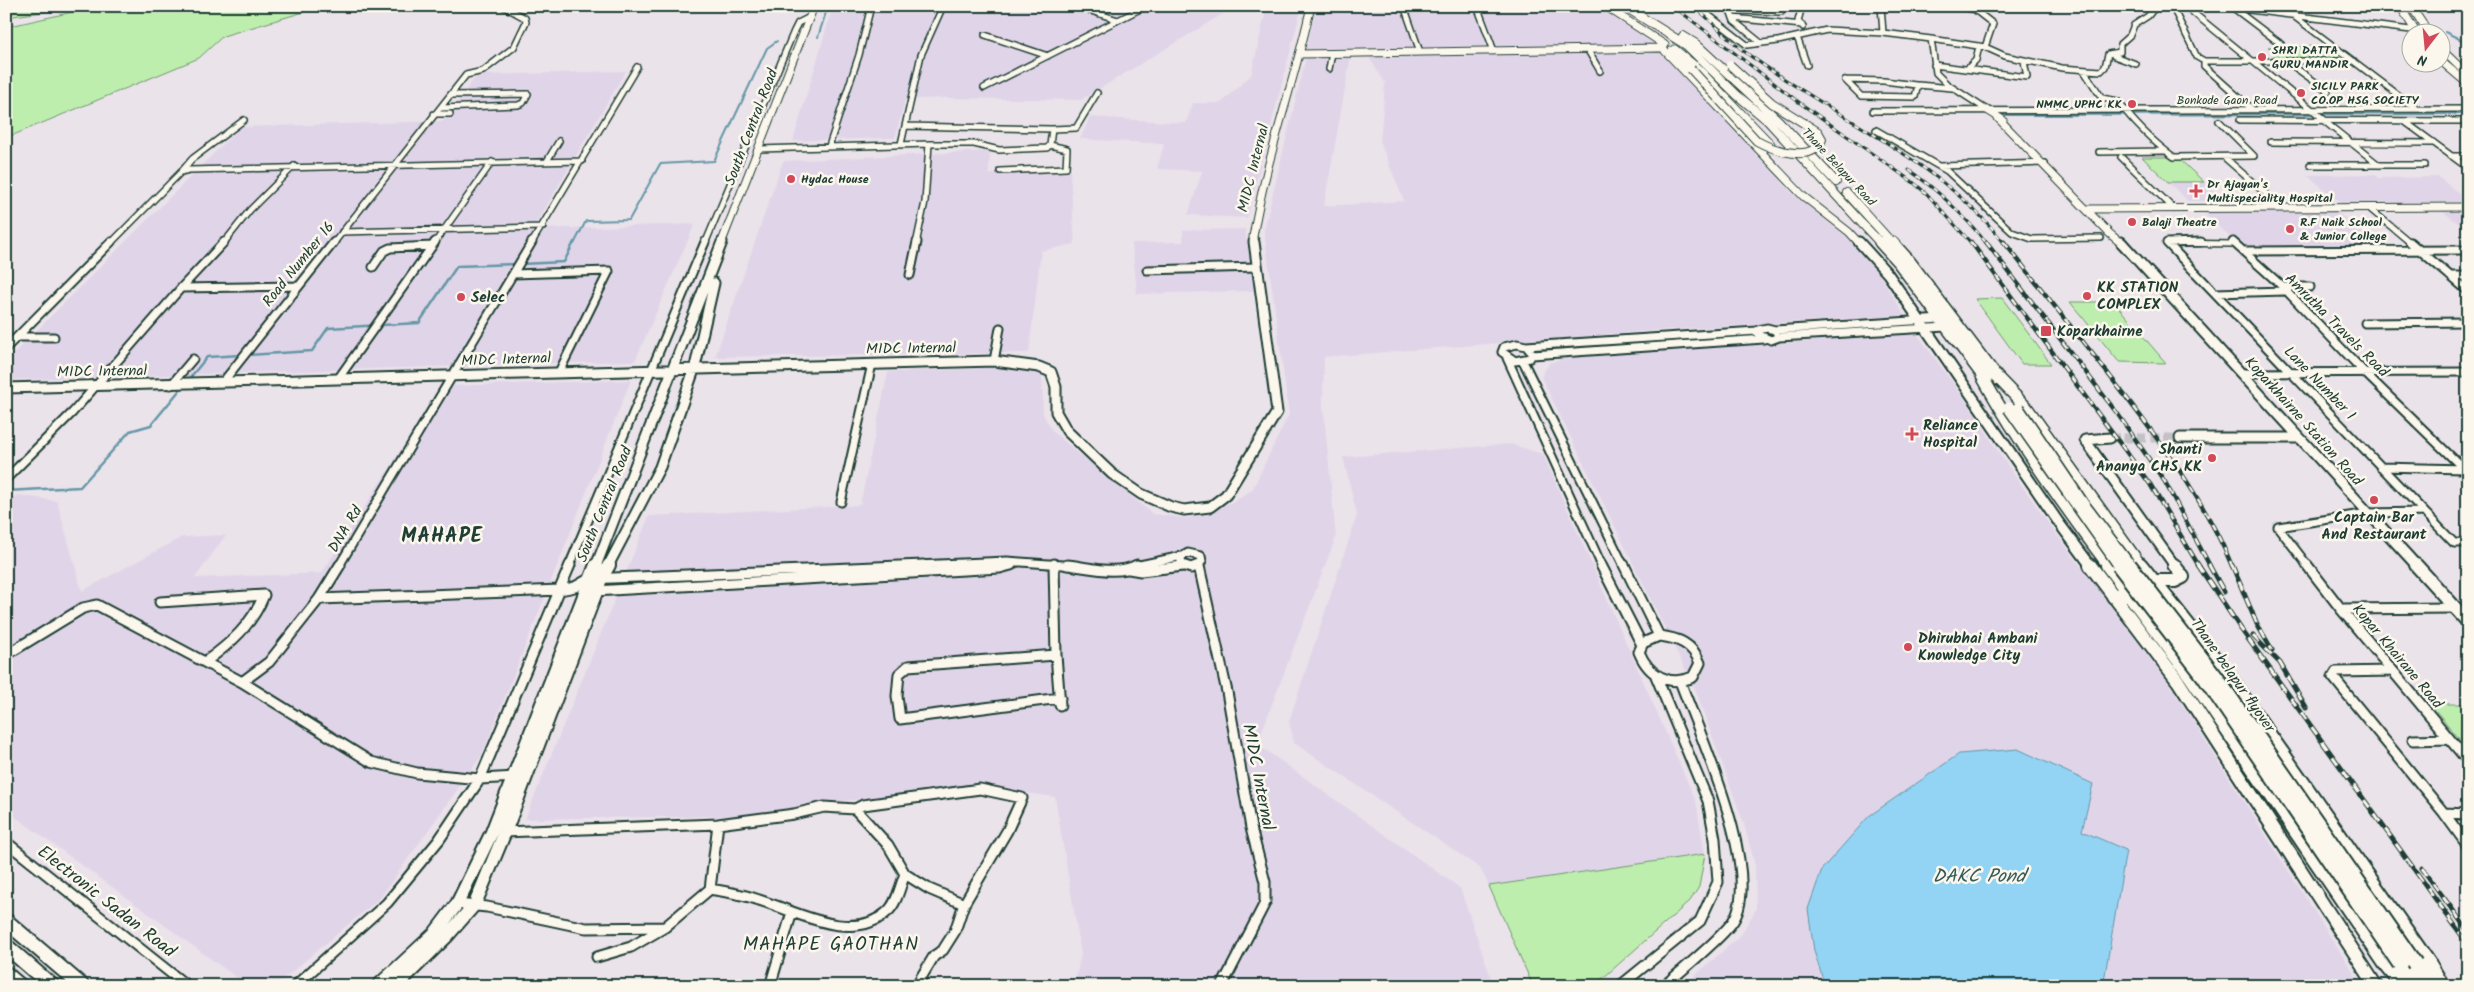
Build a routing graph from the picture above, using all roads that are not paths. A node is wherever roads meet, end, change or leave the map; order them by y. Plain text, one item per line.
1 (503, 6) edge
2 (814, 6) edge
3 (820, 6) edge
4 (870, 6) edge
5 (943, 6) edge
6 (1076, 6) edge
7 (1146, 6) edge
8 (1311, 6) edge
9 (1404, 6) edge
10 (1477, 6) edge
11 (1605, 6) edge
12 (1624, 6) edge
13 (1636, 6) edge
14 (1697, 6) edge
15 (1802, 6) edge
16 (1880, 6) edge
17 (1958, 6) edge
18 (2156, 6) edge
19 (2172, 6) edge
20 (2185, 6) edge
21 (2217, 6) edge
22 (2400, 6) edge
23 (2411, 6) edge
24 (1971, 7) edge
25 (2228, 7) edge
26 (1735, 8) edge
27 (1781, 12) dead end
28 (1617, 14) junction
29 (2293, 16) junction
30 (810, 18) junction
31 (1733, 18) junction
32 (1118, 20) junction
33 (1646, 20) junction
34 (2410, 22) edge
35 (2421, 22) edge
36 (1802, 25) junction
37 (2402, 29) edge
38 (1883, 33) junction
39 (985, 35) dead end
40 (1806, 35) junction
41 (1672, 36) junction
42 (1797, 37) junction
43 (1931, 40) junction
44 (1760, 44) junction
45 (2281, 44) dead end
46 (1982, 47) junction
47 (1670, 49) junction
48 (1587, 50) junction
49 (1494, 51) junction
50 (1420, 52) junction
51 (2114, 52) junction
52 (1332, 53) junction
53 (1700, 53) junction
54 (1300, 54) junction
55 (1048, 56) junction
56 (2252, 60) junction
57 (2452, 60) edge
58 (2024, 61) junction
59 (2204, 61) junction
60 (2286, 61) junction
61 (2354, 61) junction
62 (2136, 64) dead end
63 (1807, 65) dead end
64 (1934, 66) junction
65 (637, 67) dead end
66 (1329, 69) dead end
67 (1967, 69) junction
68 (2084, 70) junction
69 (1600, 71) dead end
70 (2452, 71) edge
71 (2468, 75) edge
72 (2451, 78) dead end
73 (2460, 78) junction
74 (2468, 84) edge
75 (1916, 85) junction
76 (984, 88) dead end
77 (1954, 89) junction
78 (2328, 92) dead end
79 (1097, 93) dead end
80 (451, 95) junction
81 (441, 108) junction
82 (2252, 109) junction
83 (2417, 109) junction
84 (2468, 109) edge
85 (1987, 110) junction
86 (1873, 111) dead end
87 (2313, 111) junction
88 (434, 114) junction
89 (450, 114) dead end
90 (2128, 114) junction
91 (2324, 119) junction
92 (244, 120) dead end
93 (2240, 120) dead end
94 (2218, 121) dead end
95 (2404, 121) junction
96 (2468, 121) edge
97 (905, 126) junction
98 (1052, 128) junction
99 (1876, 130) dead end
100 (559, 141) dead end
101 (2271, 142) dead end
102 (2351, 143) junction
103 (2434, 143) junction
104 (901, 144) junction
105 (929, 144) junction
106 (1050, 145) junction
107 (829, 146) junction
108 (763, 148) junction
109 (1762, 151) junction
110 (2099, 152) dead end
111 (2164, 154) junction
112 (2451, 156) junction
113 (2468, 156) edge
114 (2121, 157) dead end
115 (2224, 158) junction
116 (582, 161) junction
117 (492, 162) junction
118 (547, 162) junction
119 (396, 163) junction
120 (2043, 163) junction
121 (2310, 164) dead end
122 (2379, 165) junction
123 (2425, 165) dead end
124 (294, 166) junction
125 (1940, 166) junction
126 (2468, 168) edge
127 (1000, 171) dead end
128 (181, 172) junction
129 (2282, 208) junction
130 (2369, 208) junction
131 (2468, 208) edge
132 (2089, 209) junction
133 (2174, 209) junction
134 (543, 227) junction
135 (444, 230) junction
136 (342, 232) junction
137 (2101, 238) dead end
138 (2167, 243) joint
139 (432, 246) junction
140 (2419, 250) junction
141 (2468, 250) edge
142 (2243, 251) junction
143 (373, 267) dead end
144 (1257, 267) junction
145 (1147, 270) dead end
146 (514, 273) junction
147 (910, 275) dead end
148 (2450, 276) junction
149 (2468, 276) edge
150 (299, 286) junction
151 (2310, 287) dead end
152 (181, 288) junction
153 (2284, 289) junction
154 (2468, 291) edge
155 (2215, 292) junction
156 (1941, 319) junction
157 (2468, 322) edge
158 (2365, 323) dead end
159 (1920, 324) junction
160 (1946, 327) junction
161 (1000, 328) dead end
162 (1775, 330) junction
163 (1757, 331) junction
164 (54, 337) dead end
165 (1779, 337) junction
166 (16, 339) junction
167 (1764, 339) junction
168 (6, 340) edge
169 (1526, 346) junction
170 (6, 348) edge
171 (1532, 355) junction
172 (1507, 358) junction
173 (192, 359) dead end
174 (994, 361) junction
175 (1523, 361) junction
176 (872, 364) junction
177 (695, 367) junction
178 (675, 368) junction
179 (651, 370) junction
180 (559, 372) junction
181 (2365, 372) junction
182 (2468, 372) edge
183 (2240, 373) junction
184 (2291, 373) junction
185 (453, 376) junction
186 (1989, 376) junction
187 (338, 379) junction
188 (223, 382) junction
189 (172, 385) junction
190 (95, 386) junction
191 (6, 388) edge
192 (2110, 438) tunnel mouth
193 (2180, 438) tunnel mouth
194 (2300, 438) junction
195 (2381, 467) junction
196 (2466, 471) edge
197 (6, 480) edge
198 (841, 502) dead end
199 (2424, 512) junction
200 (2368, 513) junction
201 (2468, 543) edge
202 (1182, 556) junction
203 (1018, 562) junction
204 (1054, 563) junction
205 (1182, 566) junction
206 (1199, 566) junction
207 (1129, 569) junction
208 (589, 579) junction
209 (602, 579) junction
210 (2154, 581) junction
211 (2122, 583) junction
212 (2105, 584) junction
213 (560, 590) junction
214 (580, 590) junction
215 (599, 590) junction
216 (2163, 592) junction
217 (2131, 595) junction
218 (2114, 596) junction
219 (319, 599) junction
220 (160, 602) dead end
221 (2454, 608) junction
222 (2468, 608) edge
223 (2341, 609) junction
224 (2468, 622) edge
225 (1659, 636) junction
226 (1642, 645) junction
227 (6, 655) edge
228 (1056, 655) junction
229 (205, 662) junction
230 (2393, 671) junction
231 (1656, 676) junction
232 (1680, 681) junction
233 (242, 682) junction
234 (2450, 739) junction
235 (2414, 740) dead end
236 (2468, 761) edge
237 (527, 776) junction
238 (513, 777) junction
239 (480, 779) junction
240 (855, 808) junction
241 (2444, 813) junction
242 (2468, 814) edge
243 (718, 824) junction
244 (492, 832) junction
245 (505, 832) junction
246 (6, 842) edge
247 (2468, 846) edge
248 (905, 874) junction
249 (710, 889) junction
250 (458, 904) junction
251 (476, 904) junction
252 (964, 904) junction
253 (792, 912) junction
254 (6, 921) edge
255 (665, 926) junction
256 (6, 946) edge
257 (597, 957) dead end
258 (2408, 964) junction
259 (6, 974) edge
260 (771, 983) dead end
261 (20, 986) edge
262 (52, 986) edge
263 (82, 986) edge
264 (187, 986) edge
265 (295, 986) edge
266 (378, 986) edge
267 (396, 986) edge
268 (916, 986) edge
269 (1222, 986) edge
270 (1620, 986) edge
271 (1664, 986) edge
272 (2376, 986) edge
273 (2404, 986) edge
274 (2415, 986) edge
275 (2430, 986) edge
276 (2442, 986) edge

1 - 80 street, Road Number 16
2 - 30 street, South Central Road
3 - 108 street, South Central Road
4 - 107 street
5 - 97 street
6 - 32 street
7 - 32 street
8 - 54 street, MIDC Internal
9 - 50 street
10 - 49 street
11 - 28 street
12 - 33 main road, Thane Belapur Road
13 - 53 main road, Thane Belapur Road
14 - 44 street
15 - 36 street
16 - 38 street
17 - 24 street
18 - 51 street
19 - 59 street
20 - 56 street
21 - 25 street
22 - 34 street
23 - 35 street
24 - 46 street
25 - 29 street
25 - 45 street
26 - 27 street
26 - 31 street
28 - 33 street
28 - 47 street
29 - 37 street
29 - 61 street
30 - 108 street, South Central Road
30 - 179 street
31 - 36 street
31 - 44 street
32 - 55 street
33 - 41 main road, Thane Belapur Road
36 - 40 street
38 - 40 street
38 - 43 street
39 - 55 street
40 - 42 street
41 - 47 main road
41 - 53 main road, Thane Belapur Road
42 - 44 street
42 - 63 street
43 - 46 street
43 - 64 street
46 - 58 street
46 - 67 street
47 - 48 street
47 - 53 main road
47 - 53 main road, bridge
47 - 109 street
47 - 109 street
48 - 49 street
48 - 69 street
49 - 50 street
50 - 52 street
51 - 62 street
51 - 68 street
52 - 54 street
52 - 66 street
53 - 156 main road, Thane Belapur Road
53 - 186 main road, Thane Belapur Road
54 - 144 street, MIDC Internal
55 - 76 street
56 - 59 street
56 - 60 street
56 - 87 street
57 - 71 street
58 - 67 street
58 - 68 street
59 - 82 street
60 - 61 street
60 - 78 street
61 - 83 street
64 - 67 street
64 - 77 street
65 - 116 street, DNA Rd
68 - 90 street
70 - 73 street
72 - 73 street
73 - 74 street
75 - 75 street
75 - 77 street
77 - 85 street
79 - 98 street
80 - 81 street, Road Number 16
80 - 81 street
81 - 88 street, Road Number 16
82 - 87 street, Bonkode Gaon Road
82 - 90 street, Bonkode Gaon Road
83 - 84 street, Bonkode Gaon Road
83 - 87 street, Bonkode Gaon Road
85 - 86 street, Bonkode Gaon Road
85 - 90 street, Bonkode Gaon Road
85 - 120 street, Koparkhairne Station Road
87 - 91 street
88 - 89 street
88 - 119 street, Road Number 16
90 - 111 street
91 - 93 street
91 - 95 street
91 - 102 street
92 - 128 street
94 - 115 street
95 - 96 street
95 - 103 street
97 - 98 street
97 - 104 street
98 - 106 street
99 - 125 street
100 - 118 street
101 - 102 street
102 - 103 street
102 - 122 street
103 - 112 street
104 - 105 street
104 - 107 street
105 - 106 street
105 - 147 street
106 - 127 street
107 - 108 street
108 - 177 street, South Central Road
108 - 178 street, South Central Road
109 - 159 street
110 - 111 street
111 - 115 street
112 - 113 street
112 - 126 street
114 - 133 street
115 - 129 street
116 - 118 street
116 - 134 street, DNA Rd
117 - 118 street
117 - 119 street
117 - 135 street
119 - 124 street
119 - 136 street, Road Number 16
120 - 125 street
120 - 132 street, Koparkhairne Station Road
121 - 122 street
122 - 123 street
124 - 128 street
124 - 152 street
125 - 137 street
128 - 166 street
129 - 130 street
129 - 133 street
130 - 131 street
130 - 140 street
132 - 133 street
132 - 183 street, Koparkhairne Station Road
134 - 135 street
134 - 146 street, DNA Rd
135 - 136 street
135 - 139 street
136 - 150 street, Road Number 16
138 - 142 street, Amrutha Travels Road
138 - 155 street, Lane Number 1
139 - 143 street
139 - 187 street
140 - 141 street
140 - 142 street
140 - 148 street
142 - 153 street, Amrutha Travels Road
144 - 145 street
144 - 174 street, MIDC Internal
146 - 180 street
146 - 185 street, DNA Rd
148 - 149 street
148 - 154 street
150 - 152 street
150 - 188 street, Road Number 16
151 - 153 street
152 - 190 street
153 - 155 street
153 - 181 street, Amrutha Travels Road
155 - 184 street, Lane Number 1
156 - 159 street
156 - 160 main road, Thane Belapur Road
157 - 158 street
159 - 160 street
159 - 162 street
159 - 165 street
159 - 212 street
160 - 186 main road, Thane Belapur Road
161 - 174 street
162 - 163 street
162 - 165 street
163 - 167 street
163 - 169 street
164 - 166 street
165 - 167 street
166 - 168 street
166 - 170 street
167 - 171 street
169 - 171 street
169 - 172 street
171 - 175 street
172 - 175 street
172 - 226 street
173 - 189 street
174 - 176 street, MIDC Internal
175 - 225 street
176 - 177 street, MIDC Internal
176 - 198 street
177 - 178 street, MIDC Internal
177 - 209 street, South Central Road
178 - 179 street, MIDC Internal
178 - 208 street, South Central Road
179 - 180 street, MIDC Internal
179 - 213 street
180 - 185 street, MIDC Internal
181 - 182 street
181 - 184 street
181 - 196 street, Amrutha Travels Road
183 - 184 street
183 - 194 street, Koparkhairne Station Road
184 - 195 street, Lane Number 1
185 - 187 street, MIDC Internal
185 - 219 street, DNA Rd
186 - 210 main road
186 - 211 main road
186 - 258 main road, Thane belapur flyover, bridge
187 - 188 street, MIDC Internal
188 - 189 street, MIDC Internal
189 - 190 street, MIDC Internal
190 - 191 street, MIDC Internal
190 - 197 street
192 - 210 street
193 - 194 street
194 - 200 street, Koparkhairne Station Road
195 - 196 street
195 - 199 street, Lane Number 1
199 - 200 street
199 - 201 street, Lane Number 1
200 - 221 street, Koparkhairne Station Road
200 - 223 street
202 - 205 street
202 - 206 street
202 - 207 street
203 - 204 street
203 - 209 street
203 - 215 street
204 - 207 street
204 - 228 street
205 - 206 street
205 - 207 street
206 - 269 street, MIDC Internal
208 - 209 street
208 - 214 street, South Central Road
209 - 215 street, South Central Road
210 - 211 street
210 - 216 main road
211 - 212 street
211 - 217 main road
212 - 218 street
213 - 214 street
213 - 219 street
213 - 239 street
214 - 215 street
214 - 238 street, South Central Road
215 - 237 street, South Central Road
216 - 217 main road
216 - 276 main road
217 - 218 main road
217 - 273 main road
218 - 272 street
219 - 233 street, DNA Rd
220 - 229 street
221 - 222 street
221 - 223 street, Kopar Khairane Road
221 - 224 street, Koparkhairne Station Road
223 - 230 street, Kopar Khairane Road
225 - 226 street
225 - 232 street
226 - 231 street
227 - 229 street
228 - 228 street
229 - 233 street
230 - 234 street, Kopar Khairane Road
230 - 241 street
231 - 232 street
231 - 270 street
232 - 271 street
233 - 239 street
234 - 235 street
234 - 236 street, Kopar Khairane Road
237 - 238 street
237 - 245 street, South Central Road
238 - 239 street
238 - 244 street, South Central Road
239 - 265 street
240 - 243 street
240 - 248 street
240 - 252 street
241 - 242 street
241 - 247 street
243 - 245 street
243 - 249 street
244 - 245 street
244 - 250 street, South Central Road
245 - 251 street, South Central Road
246 - 264 street, Electronic Sadan Road
248 - 252 street
248 - 253 street
249 - 253 street
249 - 255 street
250 - 251 street
250 - 266 street, South Central Road
251 - 255 street
251 - 267 street, South Central Road
252 - 268 street
253 - 260 street
254 - 263 main road
255 - 257 street
256 - 262 main road
258 - 274 main road
258 - 275 main road
259 - 261 main road

